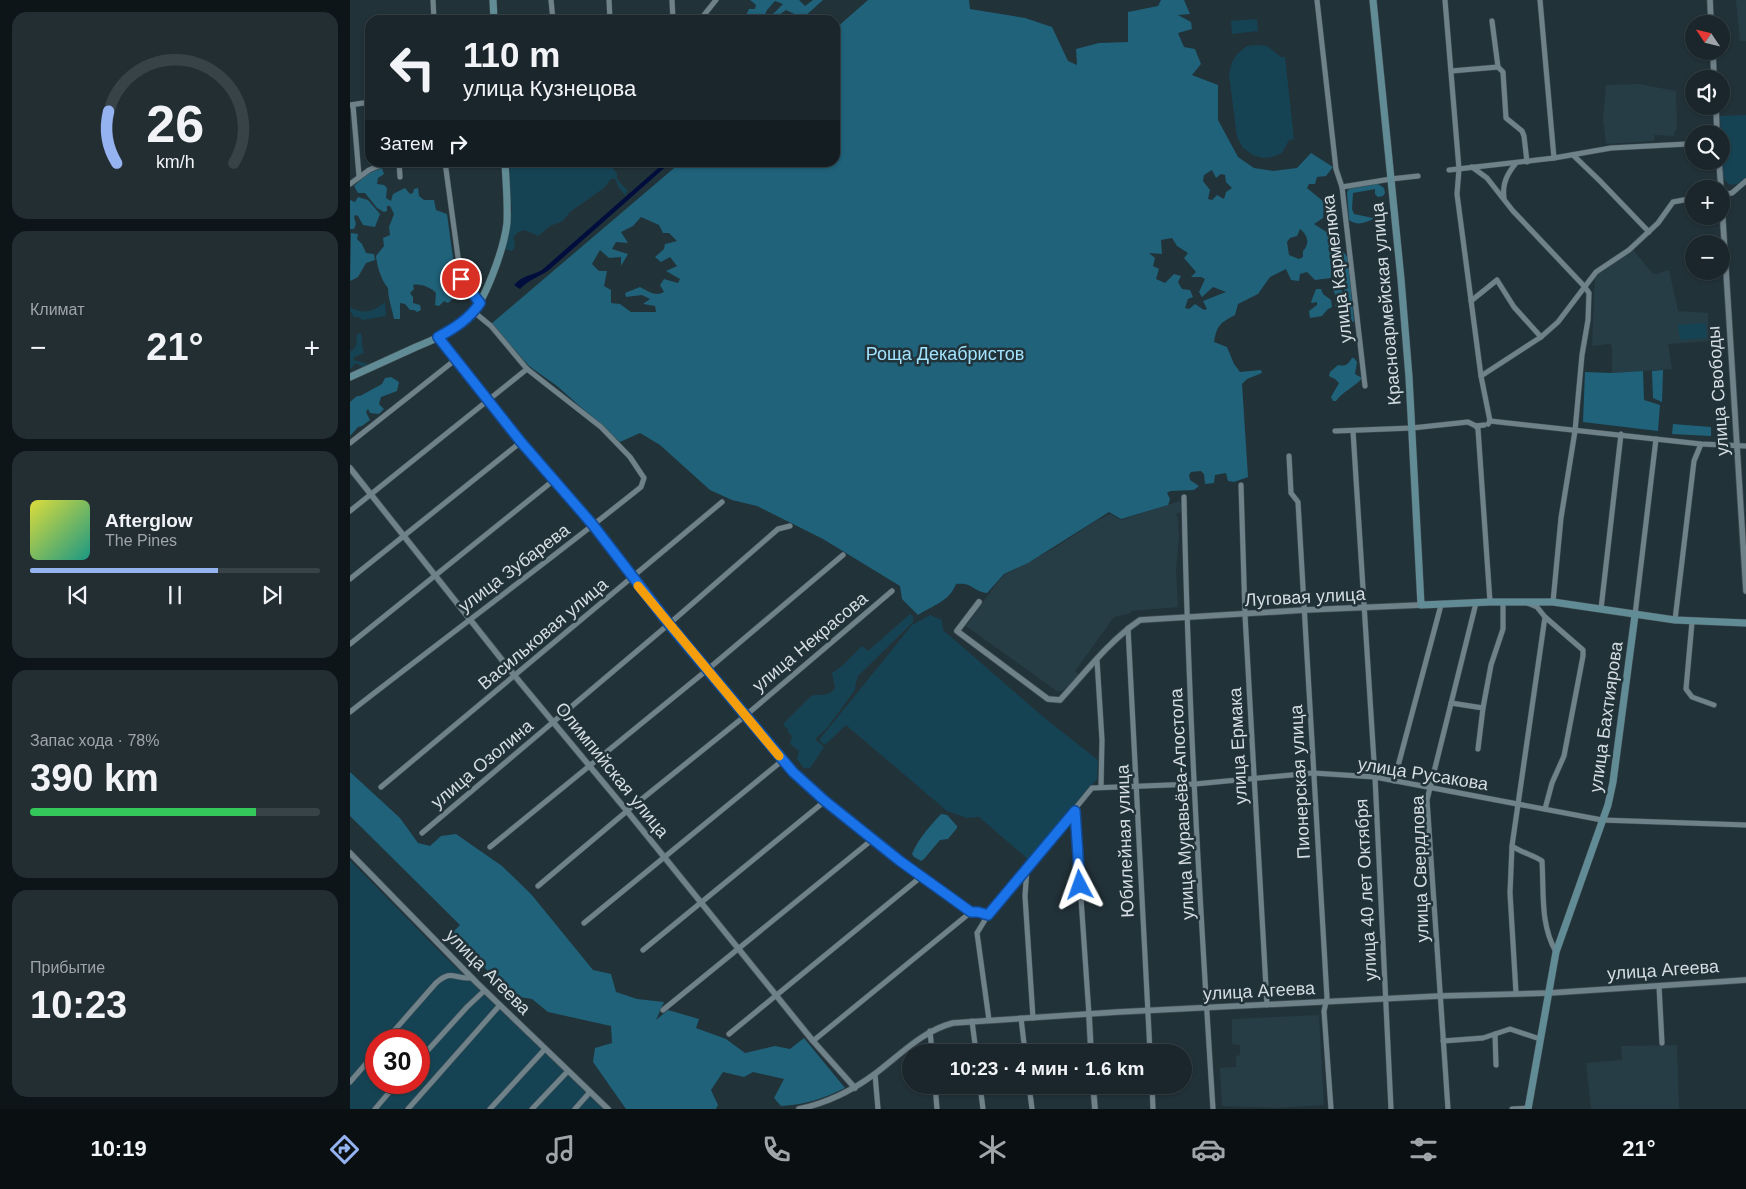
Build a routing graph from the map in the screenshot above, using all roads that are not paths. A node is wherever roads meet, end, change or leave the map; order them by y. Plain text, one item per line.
1 (433, 0) edge
2 (493, 0) edge
3 (551, 0) edge
4 (609, 0) edge
5 (672, 0) edge
6 (716, 0) edge
7 (1317, 0) edge
8 (1372, 0) edge
9 (1445, 0) edge
10 (1540, 0) edge
11 (1710, 0) edge
12 (434, 15) edge
13 (494, 15) edge
14 (552, 15) edge
15 (610, 15) edge
16 (673, 15) edge
17 (704, 15) edge
18 (1711, 15) edge
19 (1492, 21) dead end
20 (1498, 67) junction
21 (1451, 71) junction
22 (365, 103) edge
23 (351, 105) edge
24 (1685, 144) edge
25 (1573, 156) junction
26 (1554, 158) junction
27 (1527, 162) junction
28 (1516, 163) junction
29 (376, 167) edge
30 (399, 167) edge
31 (446, 167) edge
32 (504, 167) edge
33 (1472, 167) junction
34 (1458, 169) junction
35 (1449, 170) dead end
36 (359, 176) junction
37 (1418, 176) dead end
38 (400, 178) dead end
39 (1390, 179) junction
40 (1746, 181) edge
41 (350, 184) edge
42 (1342, 187) junction
43 (1730, 193) edge
44 (1504, 199) junction
45 (1685, 200) edge
46 (1723, 225) edge
47 (1649, 232) junction
48 (1584, 286) junction
49 (1471, 301) junction
50 (480, 303) junction
51 (474, 312) junction
52 (438, 337) junction
53 (1541, 337) junction
54 (455, 360) junction
55 (527, 369) junction
56 (1481, 376) junction
57 (350, 377) edge
58 (1365, 386) dead end
59 (488, 401) junction
60 (1487, 424) junction
61 (1476, 426) junction
62 (1412, 428) junction
63 (1335, 431) dead end
64 (1353, 431) junction
65 (1575, 431) junction
66 (1621, 434) junction
67 (1656, 438) junction
68 (521, 442) junction
69 (350, 443) edge
70 (1701, 444) junction
71 (1736, 445) junction
72 (1746, 446) edge
73 (1289, 456) dead end
74 (350, 468) edge
75 (554, 480) junction
76 (1241, 485) dead end
77 (371, 495) junction
78 (1184, 497) dead end
79 (722, 502) dead end
80 (350, 511) edge
81 (593, 525) junction
82 (790, 526) dead end
83 (404, 537) junction
84 (843, 554) dead end
85 (435, 576) junction
86 (632, 578) junction
87 (350, 579) edge
88 (892, 591) dead end
89 (1746, 591) edge
90 (979, 602) dead end
91 (1490, 602) junction
92 (1503, 602) junction
93 (1524, 602) junction
94 (1553, 602) junction
95 (1476, 603) junction
96 (1441, 605) junction
97 (1421, 606) junction
98 (1365, 609) junction
99 (1601, 609) junction
100 (1305, 610) junction
101 (1245, 615) junction
102 (1635, 615) junction
103 (1545, 617) junction
104 (1186, 618) junction
105 (469, 619) junction
106 (1675, 620) junction
107 (1692, 622) junction
108 (1746, 623) edge
109 (669, 624) junction
110 (1128, 628) junction
111 (350, 644) edge
112 (1097, 660) junction
113 (707, 670) junction
114 (514, 675) junction
115 (1451, 703) junction
116 (1714, 705) dead end
117 (1483, 708) junction
118 (350, 712) edge
119 (745, 716) junction
120 (554, 722) junction
121 (1478, 749) dead end
122 (782, 760) junction
123 (590, 766) junction
124 (1314, 773) junction
125 (1375, 776) junction
126 (1254, 779) junction
127 (1394, 781) junction
128 (1195, 784) junction
129 (381, 787) dead end
130 (1101, 787) junction
131 (1136, 787) junction
132 (1430, 787) junction
133 (825, 801) junction
134 (1518, 804) junction
135 (1545, 809) junction
136 (627, 811) junction
137 (1075, 811) junction
138 (1602, 820) junction
139 (1746, 825) edge
140 (422, 833) dead end
141 (874, 839) junction
142 (490, 846) dead end
143 (1512, 846) junction
144 (350, 853) edge
145 (665, 858) junction
146 (1027, 868) junction
147 (922, 876) junction
148 (538, 886) dead end
149 (701, 903) junction
150 (971, 912) junction
151 (988, 915) junction
152 (584, 923) dead end
153 (739, 948) junction
154 (643, 950) dead end
155 (1556, 952) junction
156 (472, 978) junction
157 (1746, 980) edge
158 (1659, 986) junction
159 (484, 991) junction
160 (1516, 993) junction
161 (1550, 993) junction
162 (776, 994) junction
163 (1440, 996) junction
164 (1385, 999) junction
165 (1325, 1003) junction
166 (500, 1005) junction
167 (1267, 1006) junction
168 (1206, 1008) junction
169 (663, 1010) dead end
170 (1147, 1011) junction
171 (1089, 1015) junction
172 (1020, 1018) junction
173 (1033, 1018) junction
174 (989, 1020) junction
175 (972, 1021) junction
176 (396, 1029) edge
177 (930, 1031) junction
178 (729, 1034) dead end
179 (1496, 1034) junction
180 (1540, 1039) junction
181 (813, 1041) junction
182 (1443, 1041) junction
183 (1662, 1043) dead end
184 (931, 1044) edge
185 (975, 1044) edge
186 (1024, 1044) edge
187 (1091, 1044) edge
188 (1149, 1044) edge
189 (430, 1048) edge
190 (545, 1049) junction
191 (365, 1065) edge
192 (1496, 1065) dead end
193 (568, 1071) junction
194 (875, 1074) junction
195 (350, 1082) edge
196 (855, 1088) junction
197 (590, 1092) junction
198 (388, 1094) edge
199 (936, 1094) edge
200 (981, 1094) edge
201 (1030, 1094) edge
202 (1094, 1094) edge
203 (1152, 1094) edge
204 (818, 1106) edge
205 (375, 1109) edge
206 (408, 1109) edge
207 (490, 1109) edge
208 (532, 1109) edge
209 (575, 1109) edge
210 (608, 1109) edge
211 (799, 1109) edge
212 (878, 1109) edge
213 (937, 1109) edge
214 (983, 1109) edge
215 (1032, 1109) edge
216 (1095, 1109) edge
217 (1153, 1109) edge
218 (1213, 1109) edge
219 (1331, 1109) edge
220 (1391, 1109) edge
221 (1448, 1109) edge
222 (1512, 1109) edge
223 (1528, 1109) edge

1 - 12 street
2 - 13 main road
3 - 14 street
4 - 15 street
5 - 16 street
6 - 17 street
7 - 42 street, улица Кармелюка
8 - 39 main road, Красноармейская улица
9 - 21 street
10 - 26 street
11 - 18 street
19 - 20 street
20 - 21 street
20 - 27 street
21 - 34 street
22 - 23 street
23 - 36 street
24 - 25 street
25 - 26 street
25 - 47 street
26 - 27 street
27 - 28 street
28 - 33 street
28 - 44 street
29 - 36 street
30 - 38 street
31 - 50 street
32 - 50 main road
33 - 34 street
33 - 44 street
34 - 35 street
34 - 49 street
36 - 41 street
37 - 39 street
39 - 42 street
39 - 62 main road, Красноармейская улица
40 - 43 street
42 - 58 street, улица Кармелюка
44 - 48 street
45 - 47 street
46 - 71 street, улица Свободы
47 - 48 street
48 - 53 street
48 - 65 street
49 - 53 street
49 - 56 street
50 - 51 main road
51 - 52 main road
51 - 55 street, улица Зубарева
52 - 54 street
52 - 57 main road
53 - 56 street
54 - 59 street
54 - 69 street
55 - 59 street
55 - 81 street, улица Зубарева
56 - 60 street
59 - 68 street
59 - 77 street
60 - 61 street
60 - 65 street
61 - 62 street
61 - 91 street
62 - 64 street
62 - 97 main road, Красноармейская улица
63 - 64 street
64 - 98 street, улица 40 лет Октября
65 - 66 street
65 - 94 street
66 - 67 street
66 - 99 street
67 - 70 street
67 - 102 street, улица Бахтиярова
68 - 75 street
68 - 83 street
70 - 71 street
70 - 106 street
71 - 72 street
71 - 89 street, улица Свободы
73 - 100 street, Пионерская улица
74 - 77 street, Олимпийская улица
75 - 81 street
75 - 85 street
76 - 101 street, улица Ермака
77 - 80 street
77 - 83 street, Олимпийская улица
78 - 104 street, улица Муравьёва-Апостола
79 - 86 street, Васильковая улица
81 - 86 street
81 - 105 street, улица Зубарева
82 - 109 street, улица Озолина
83 - 85 street, Олимпийская улица
83 - 87 street
84 - 113 street
85 - 105 street, Олимпийская улица
85 - 111 street
86 - 109 street
86 - 114 street, Васильковая улица
88 - 119 street, улица Некрасова
90 - 112 street, Луговая улица
91 - 92 main road, Луговая улица
91 - 95 main road, Луговая улица
92 - 93 main road, Луговая улица
92 - 117 street
93 - 94 main road, Луговая улица
93 - 103 street
94 - 99 main road, Луговая улица
95 - 96 main road, Луговая улица
95 - 115 street, улица Свердлова
96 - 97 main road, Луговая улица
96 - 127 street
97 - 98 street, Луговая улица
98 - 100 street, Луговая улица
98 - 125 street, улица 40 лет Октября
99 - 102 main road, Луговая улица
100 - 101 street, Луговая улица
100 - 124 street, Пионерская улица
101 - 104 street, Луговая улица
101 - 126 street, улица Ермака
102 - 106 main road, Луговая улица
102 - 138 main road, улица Бахтиярова
103 - 134 street
103 - 135 street
104 - 110 street, Луговая улица
104 - 128 street, улица Муравьёва-Апостола
105 - 114 street, Олимпийская улица
105 - 118 street, улица Зубарева
106 - 107 main road, Луговая улица
107 - 108 main road, Луговая улица
107 - 116 street
109 - 113 street
109 - 120 street, улица Озолина
110 - 112 street, Луговая улица
110 - 131 street, Юбилейная улица
112 - 130 street
113 - 119 street
113 - 123 street
114 - 120 street, Олимпийская улица
114 - 129 street, Васильковая улица
115 - 117 street
115 - 132 street, улица Свердлова
117 - 121 street
119 - 122 street
119 - 136 street, улица Некрасова
120 - 123 street, Олимпийская улица
120 - 140 street, улица Озолина
122 - 133 street
122 - 145 street
123 - 136 street, Олимпийская улица
123 - 142 street
124 - 125 street, улица Русакова
124 - 126 street, улица Русакова
124 - 165 street, Пионерская улица
125 - 127 street, улица Русакова
125 - 164 street, улица 40 лет Октября
126 - 128 street, улица Русакова
126 - 167 street, улица Ермака
127 - 132 street, улица Русакова
128 - 131 street, улица Русакова
128 - 168 street, улица Муравьёва-Апостола
130 - 131 street, улица Русакова
130 - 137 street
131 - 170 street, Юбилейная улица
132 - 134 street, улица Русакова
132 - 163 street, улица Свердлова
133 - 141 street
133 - 149 street
134 - 135 street, улица Русакова
134 - 143 street
135 - 138 street, улица Русакова
136 - 145 street, Олимпийская улица
136 - 148 street, улица Некрасова
137 - 146 street
137 - 171 street
138 - 139 street, улица Русакова
138 - 155 main road, улица Бахтиярова
141 - 147 street
141 - 153 street
143 - 155 street
143 - 160 street
144 - 156 street, улица Агеева
145 - 149 street, Олимпийская улица
145 - 152 street
146 - 151 street
146 - 173 street
147 - 150 street
147 - 162 street
149 - 153 street, Олимпийская улица
149 - 154 street
150 - 151 street
150 - 181 street
151 - 174 street
153 - 162 street, Олимпийская улица
153 - 169 street
155 - 161 main road, улица Бахтиярова
156 - 159 street, улица Агеева
156 - 176 street
157 - 158 street, улица Агеева
158 - 161 street, улица Агеева
158 - 183 street
159 - 166 street, улица Агеева
159 - 189 street
160 - 161 street, улица Агеева
160 - 163 street, улица Агеева
161 - 180 main road, улица Бахтиярова
162 - 178 street
162 - 181 street, Олимпийская улица
163 - 164 street, улица Агеева
163 - 182 street, улица Свердлова
164 - 165 street, улица Агеева
164 - 220 street, улица 40 лет Октября
165 - 167 street, улица Агеева
165 - 219 street, Пионерская улица
166 - 190 street, улица Агеева
166 - 206 street
167 - 168 street, улица Агеева
168 - 170 street, улица Агеева
168 - 218 street, улица Муравьёва-Апостола
170 - 171 street, улица Агеева
170 - 188 street, Юбилейная улица
171 - 173 street, улица Агеева
171 - 187 street
172 - 173 street, улица Агеева
172 - 174 street, улица Агеева
172 - 186 street
174 - 175 street, улица Агеева
175 - 177 street, улица Агеева
175 - 185 street
177 - 184 street
177 - 194 street, улица Агеева
179 - 180 street
179 - 182 street
179 - 192 street
180 - 223 main road, улица Бахтиярова
181 - 196 street, Олимпийская улица
182 - 221 street, улица Свердлова
190 - 193 street, улица Агеева
190 - 207 street
191 - 195 street
193 - 197 street, улица Агеева
193 - 208 street
194 - 196 street, улица Агеева
194 - 212 street
196 - 204 street, улица Агеева
197 - 209 street
197 - 210 street, улица Агеева
198 - 205 street
199 - 213 street
200 - 214 street
201 - 215 street
202 - 216 street
203 - 217 street
204 - 211 street, улица Агеева
222 - 223 street

